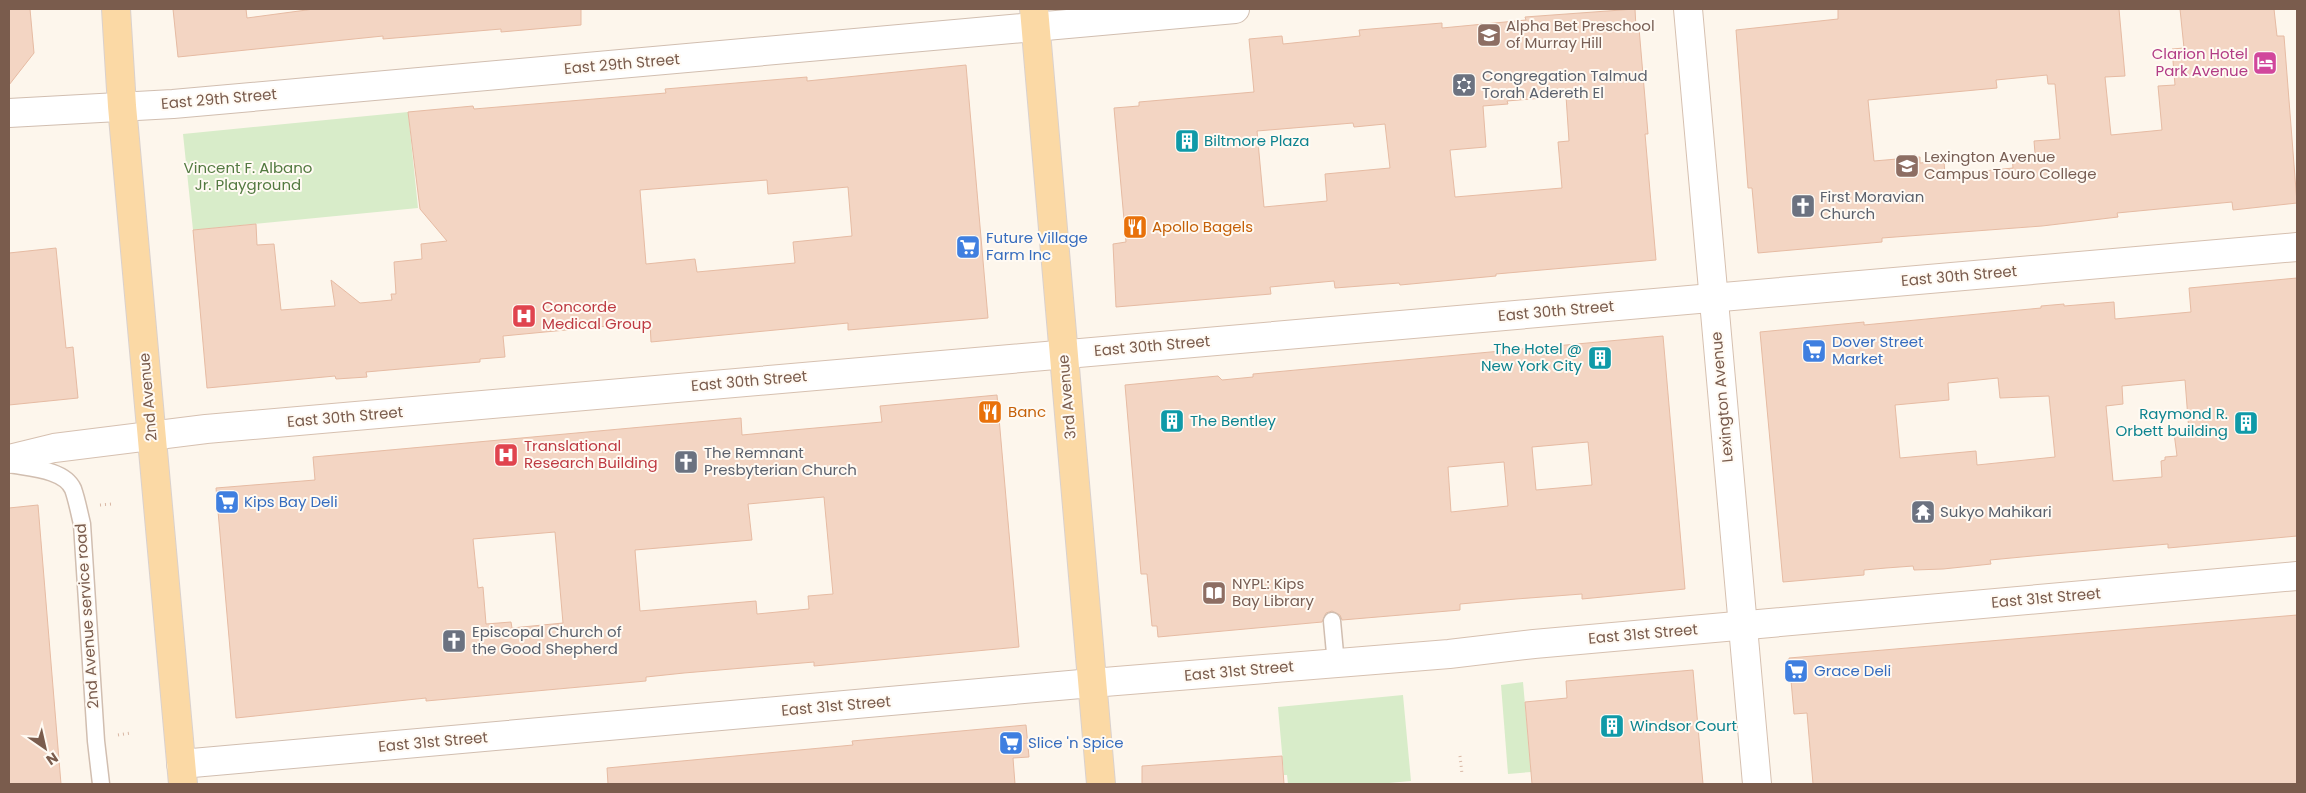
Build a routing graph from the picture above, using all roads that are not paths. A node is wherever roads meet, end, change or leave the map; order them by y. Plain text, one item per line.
1 (116, 9) edge
2 (1235, 9) edge
3 (1688, 9) edge
4 (1035, 18) edge
5 (122, 106) junction
6 (9, 113) edge
7 (2297, 247) edge
8 (1713, 297) junction
9 (1064, 353) junction
10 (151, 436) junction
11 (9, 458) edge
12 (9, 464) edge
13 (2297, 576) edge
14 (1332, 621) dead end
15 (1742, 625) junction
16 (1336, 664) junction
17 (1092, 683) junction
18 (182, 774) edge
19 (101, 784) edge
20 (1101, 784) edge
21 (1757, 784) edge

1 - 5 main road, 2nd Avenue
2 - 4 street, East 29th Street
3 - 8 street, Lexington Avenue
4 - 5 street, East 29th Street
4 - 9 main road, 3rd Avenue
5 - 6 street, East 29th Street
5 - 10 main road, 2nd Avenue
7 - 8 street, East 30th Street
8 - 9 street, East 30th Street
8 - 15 street, Lexington Avenue
9 - 10 street, East 30th Street
9 - 17 main road, 3rd Avenue
10 - 11 street, East 30th Street
10 - 18 main road, 2nd Avenue
12 - 19 lane, 2nd Avenue service road
13 - 15 street, East 31st Street
14 - 16 lane
15 - 16 street, East 31st Street
15 - 21 street, Lexington Avenue
16 - 17 street, East 31st Street
17 - 18 street, East 31st Street
17 - 20 main road, 3rd Avenue

